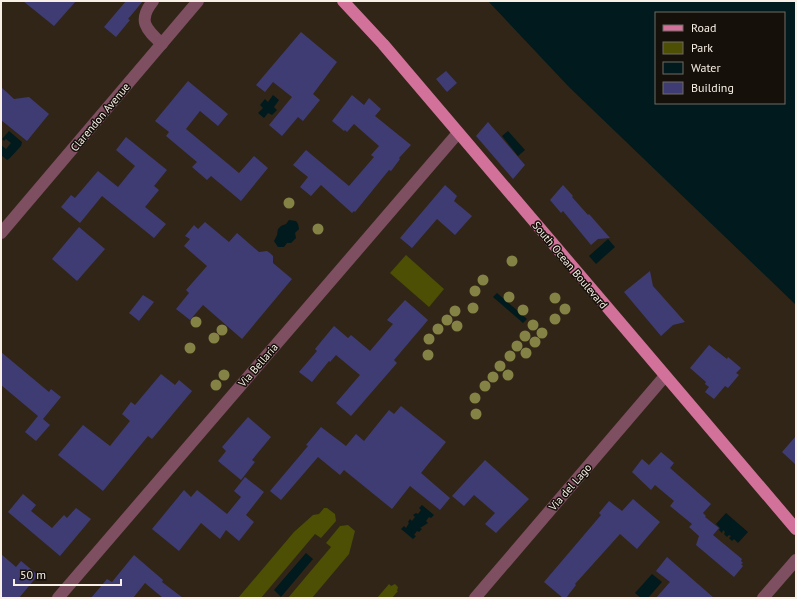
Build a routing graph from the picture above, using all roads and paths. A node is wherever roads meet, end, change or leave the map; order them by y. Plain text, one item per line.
1 (152, 1) edge
2 (343, 1) edge
3 (195, 2) edge
4 (162, 44) junction
5 (458, 133) junction
6 (1, 233) edge
7 (665, 376) junction
8 (796, 529) edge
9 (796, 560) edge
10 (58, 598) edge
11 (475, 598) edge
12 (763, 598) edge

1 - 4 street
2 - 5 main road, South Ocean Boulevard
3 - 4 street, Clarendon Avenue
4 - 6 street, Clarendon Avenue
5 - 7 main road, South Ocean Boulevard
5 - 10 street, Via Bellaria
7 - 8 main road, South Ocean Boulevard
7 - 11 street, Via del Lago
9 - 12 street

